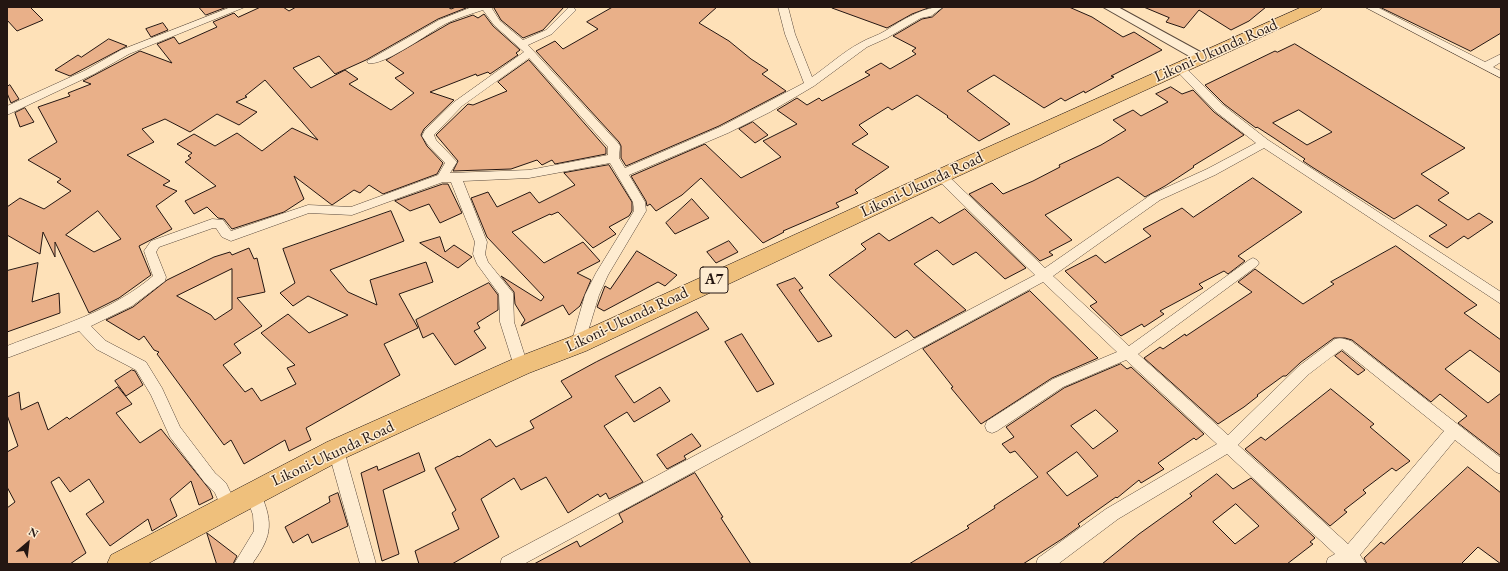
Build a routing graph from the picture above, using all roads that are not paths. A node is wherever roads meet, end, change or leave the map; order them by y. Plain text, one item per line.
1 (240, 7) edge
2 (481, 7) edge
3 (486, 7) edge
4 (783, 7) edge
5 (938, 7) edge
6 (1109, 7) edge
7 (1315, 7) edge
8 (1370, 7) edge
9 (571, 10) dead end
10 (525, 48) junction
11 (1501, 56) edge
12 (1200, 57) junction
13 (372, 61) dead end
14 (1179, 67) junction
15 (1485, 67) junction
16 (1501, 75) edge
17 (810, 84) junction
18 (7, 111) edge
19 (1264, 143) junction
20 (613, 158) junction
21 (623, 173) junction
22 (940, 175) junction
23 (449, 177) junction
24 (1253, 263) dead end
25 (1044, 276) junction
26 (1501, 299) edge
27 (80, 323) junction
28 (578, 344) junction
29 (7, 352) edge
30 (1129, 353) junction
31 (521, 366) junction
32 (992, 426) dead end
33 (1454, 430) junction
34 (1227, 446) junction
35 (336, 450) junction
36 (1501, 468) edge
37 (253, 492) junction
38 (229, 506) junction
39 (1353, 560) edge
40 (120, 564) edge
41 (242, 564) edge
42 (368, 564) edge
43 (508, 564) edge
44 (1044, 564) edge
45 (1334, 564) edge

1 - 18 street
2 - 13 street
3 - 10 street
4 - 17 street
5 - 17 street
6 - 12 street
7 - 12 highway, Likoni-Ukunda Road / A7
8 - 15 street
9 - 10 street
10 - 20 street
10 - 23 street
11 - 15 street
12 - 14 highway, Likoni-Ukunda Road / A7
14 - 19 street
14 - 22 highway, Likoni-Ukunda Road / A7
15 - 16 street
17 - 21 street
19 - 25 street
19 - 26 street
20 - 21 street
20 - 23 street
21 - 28 street
22 - 25 street
22 - 28 highway, Likoni-Ukunda Road / A7
23 - 27 street
23 - 31 street
24 - 30 street
25 - 30 street
25 - 43 street
27 - 29 street
27 - 38 street
28 - 31 highway, Likoni-Ukunda Road / A7
30 - 32 street
30 - 34 street
31 - 35 highway, Likoni-Ukunda Road / A7
33 - 34 street
33 - 36 street
33 - 39 street
34 - 39 street
34 - 44 street
35 - 37 highway, Likoni-Ukunda Road / A7
35 - 42 street
37 - 38 highway, Likoni-Ukunda Road / A7
37 - 41 street
38 - 40 highway, Likoni-Ukunda Road / A7
39 - 45 street

